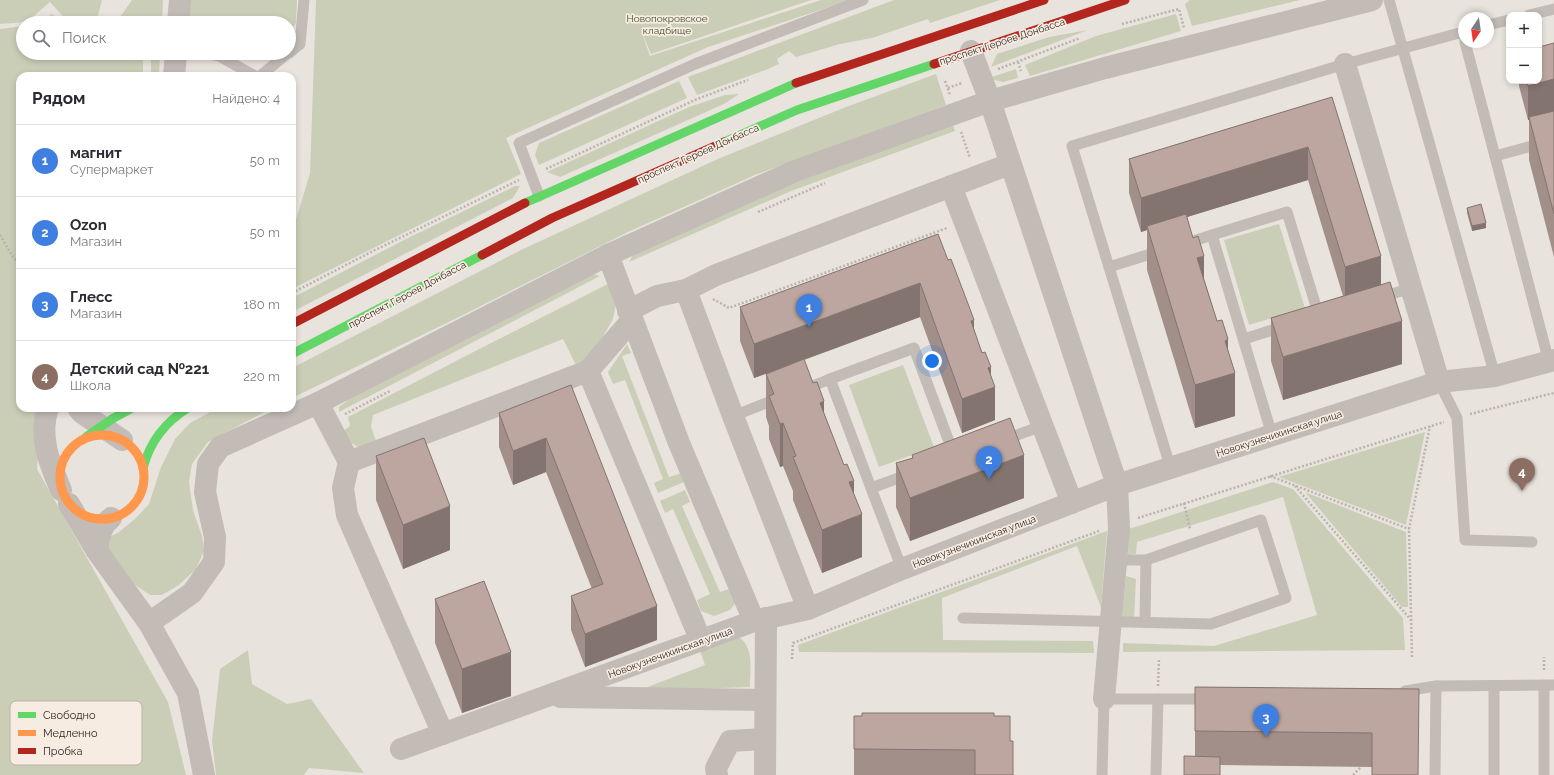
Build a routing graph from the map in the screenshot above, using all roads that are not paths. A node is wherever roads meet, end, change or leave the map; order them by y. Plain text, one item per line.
1 (180, 0) edge
2 (304, 0) edge
3 (862, 0) edge
4 (1044, 0) edge
5 (1124, 0) edge
6 (1372, 0) edge
7 (1389, 0) edge
8 (1554, 9) edge
9 (1542, 12) edge
10 (179, 16) edge
11 (1506, 21) edge
12 (1494, 24) edge
13 (1458, 37) edge
14 (296, 47) edge
15 (1467, 48) edge
16 (1403, 49) junction
17 (971, 51) junction
18 (175, 60) edge
19 (226, 60) edge
20 (280, 60) edge
21 (1345, 64) junction
22 (174, 72) edge
23 (248, 72) edge
24 (265, 72) edge
25 (990, 101) junction
26 (1554, 140) edge
27 (1495, 156) junction
28 (1010, 164) junction
29 (950, 186) junction
30 (539, 196) junction
31 (1212, 236) junction
32 (608, 255) junction
33 (1109, 267) junction
34 (689, 288) junction
35 (1412, 288) junction
36 (1369, 301) edge
37 (630, 316) junction
38 (296, 322) edge
39 (1244, 339) junction
40 (296, 352) edge
41 (1551, 361) edge
42 (588, 371) junction
43 (1495, 376) junction
44 (830, 379) junction
45 (1439, 382) junction
46 (318, 403) junction
47 (47, 412) edge
48 (82, 412) edge
49 (125, 412) edge
50 (181, 412) edge
51 (733, 416) junction
52 (102, 426) junction
53 (1042, 426) junction
54 (1272, 435) junction
55 (84, 438) junction
56 (122, 440) junction
57 (991, 444) edge
58 (955, 457) edge
59 (349, 462) junction
60 (143, 468) junction
61 (1171, 469) junction
62 (920, 470) edge
63 (1117, 485) junction
64 (871, 488) junction
65 (65, 497) junction
66 (1072, 503) junction
67 (112, 518) junction
68 (1532, 542) dead end
69 (97, 551) junction
70 (1116, 560) junction
71 (1146, 560) junction
72 (902, 569) junction
73 (808, 609) junction
74 (963, 618) dead end
75 (760, 620) junction
76 (1111, 620) junction
77 (1145, 622) junction
78 (149, 623) junction
79 (701, 641) junction
80 (1549, 685) edge
81 (1436, 686) junction
82 (1494, 686) junction
83 (1391, 694) edge
84 (548, 696) junction
85 (1104, 699) junction
86 (1158, 699) junction
87 (1220, 699) edge
88 (765, 700) junction
89 (443, 734) junction
90 (765, 739) junction
91 (401, 749) dead end
92 (204, 775) edge
93 (716, 775) edge
94 (765, 775) edge
95 (1102, 775) edge
96 (1156, 775) edge
97 (1435, 775) edge
98 (1494, 775) edge
99 (1544, 775) edge

1 - 10 street
2 - 14 lane
3 - 30 lane
4 - 30 street
5 - 17 street, проспект Героев Донбасса
6 - 25 street
7 - 16 lane
8 - 9 lane
11 - 12 lane
13 - 16 lane
15 - 27 lane
16 - 21 lane
16 - 43 lane
17 - 25 street
17 - 40 street, проспект Героев Донбасса
18 - 22 street
19 - 23 lane
20 - 24 lane
21 - 33 lane
21 - 35 street
25 - 28 street
25 - 32 street
26 - 27 lane
27 - 41 lane
28 - 29 street
28 - 63 street
29 - 34 street
29 - 53 street
30 - 38 street
31 - 33 lane
31 - 39 lane
31 - 39 lane
32 - 37 street
32 - 46 street
33 - 61 lane
34 - 37 street
34 - 51 street
35 - 36 lane
35 - 45 street
37 - 42 street
37 - 75 street
39 - 54 lane
41 - 43 street, Новокузнечихинская улица
42 - 59 street
42 - 79 street
43 - 45 street, Новокузнечихинская улица
44 - 51 lane
44 - 58 lane
44 - 64 lane
45 - 54 street, Новокузнечихинская улица
45 - 68 lane
46 - 59 street
46 - 78 street
47 - 65 street
48 - 52 street
49 - 52 street
50 - 60 street
51 - 73 street
52 - 55 street
52 - 56 street
53 - 57 lane
53 - 66 street
54 - 61 street, Новокузнечихинская улица
55 - 56 street
55 - 65 street
56 - 60 street
59 - 89 street
60 - 67 street
61 - 63 street, Новокузнечихинская улица
62 - 64 lane
63 - 66 street, Новокузнечихинская улица
63 - 70 street
64 - 72 lane
65 - 67 street
65 - 69 street
66 - 72 street, Новокузнечихинская улица
67 - 69 street
69 - 78 street
70 - 71 lane
70 - 76 street
71 - 77 lane
71 - 77 lane
72 - 73 street, Новокузнечихинская улица
73 - 75 street, Новокузнечихинская улица
74 - 76 lane
75 - 79 street, Новокузнечихинская улица
75 - 88 street
76 - 77 lane
76 - 85 street
78 - 92 street
79 - 84 street, Новокузнечихинская улица
80 - 82 lane
80 - 99 lane
81 - 82 lane
81 - 83 lane
81 - 97 lane
82 - 98 lane
84 - 88 street
84 - 89 street, Новокузнечихинская улица
85 - 86 lane
85 - 95 lane
86 - 87 lane
86 - 96 lane
88 - 90 street
89 - 91 street, Новокузнечихинская улица
90 - 93 street
90 - 94 street

